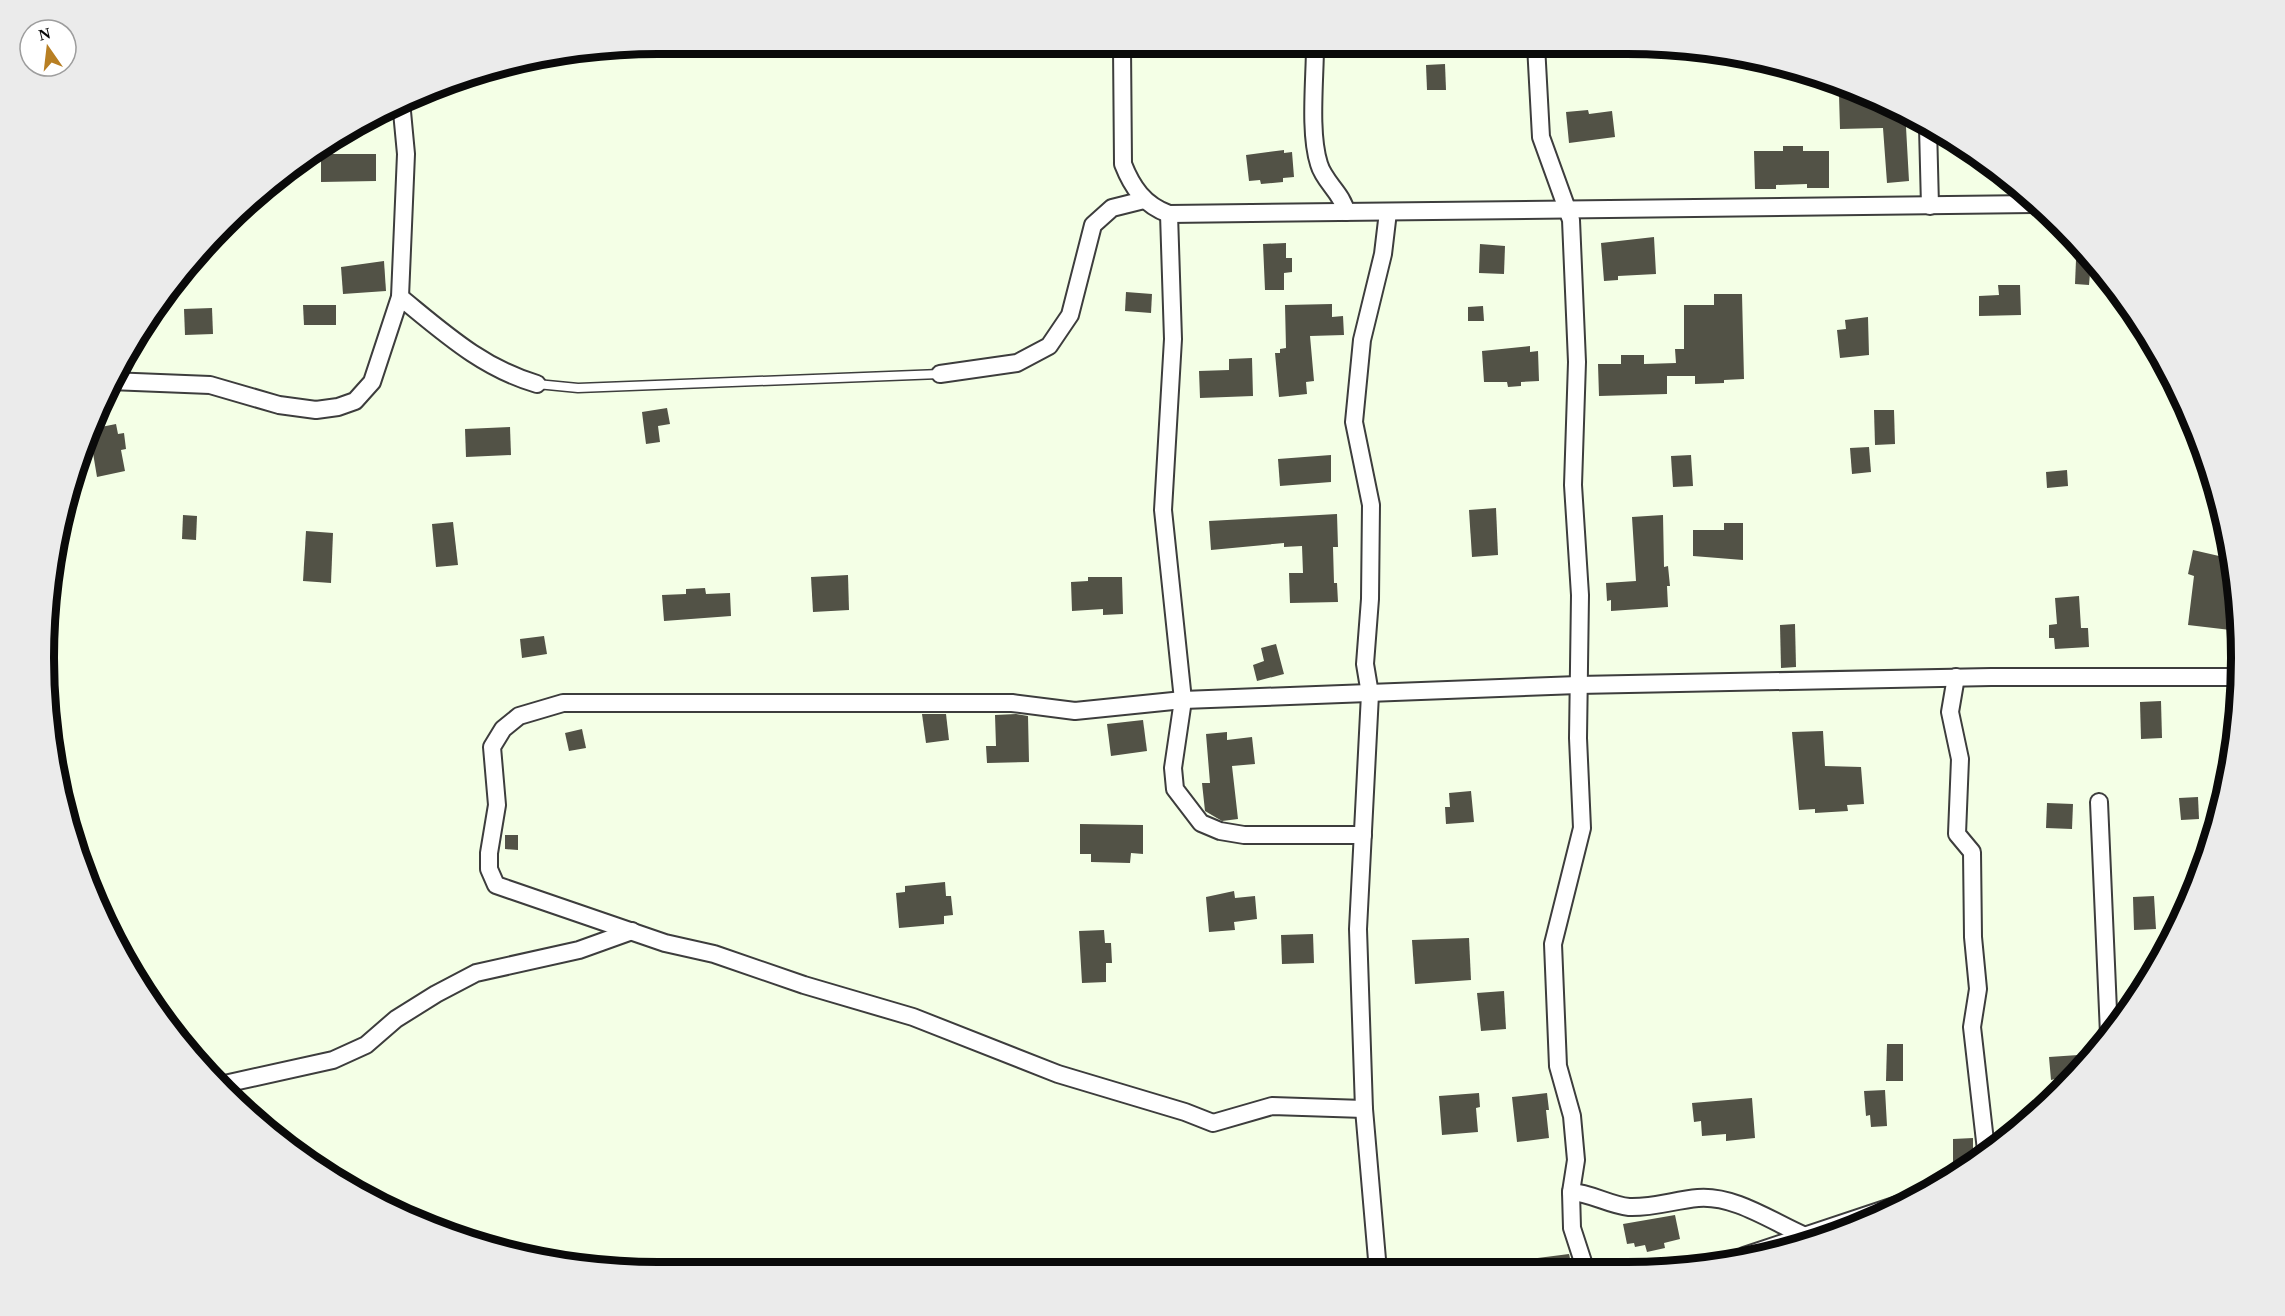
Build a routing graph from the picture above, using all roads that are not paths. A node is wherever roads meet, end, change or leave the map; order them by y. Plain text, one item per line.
1 (1122, 54) edge
2 (1315, 54) edge
3 (1536, 54) edge
4 (403, 111) edge
5 (1928, 135) edge
6 (1144, 200) junction
7 (2025, 204) edge
8 (1930, 206) junction
9 (1568, 210) junction
10 (1346, 212) junction
11 (1388, 212) junction
12 (1169, 214) junction
13 (400, 297) junction
14 (940, 374) joint
15 (121, 381) edge
16 (537, 384) joint
17 (1956, 677) junction
18 (2231, 677) edge
19 (1578, 685) junction
20 (1370, 694) junction
21 (1183, 700) junction
22 (2099, 802) dead end
23 (1363, 835) junction
24 (632, 932) junction
25 (2109, 1023) edge
26 (228, 1082) edge
27 (1364, 1109) junction
28 (1985, 1144) edge
29 (1571, 1192) junction
30 (1807, 1234) edge
31 (1803, 1235) junction
32 (1800, 1236) edge
33 (1377, 1262) edge
34 (1583, 1262) edge

1 - 6 street
2 - 10 street
3 - 9 street
4 - 13 street
5 - 8 street
6 - 12 street
6 - 14 street
7 - 8 street
8 - 9 street
9 - 11 street
9 - 19 street
10 - 11 street
10 - 12 street
11 - 20 street
12 - 21 street
13 - 15 street
13 - 16 street
14 - 16 lane
17 - 18 street
17 - 19 street
17 - 28 street
19 - 20 street
19 - 29 street
20 - 21 street
20 - 23 street
21 - 23 street
21 - 24 street
22 - 25 street
23 - 27 street
24 - 26 street
24 - 27 street
27 - 33 street
29 - 31 street
29 - 34 street
30 - 31 street
31 - 32 street

